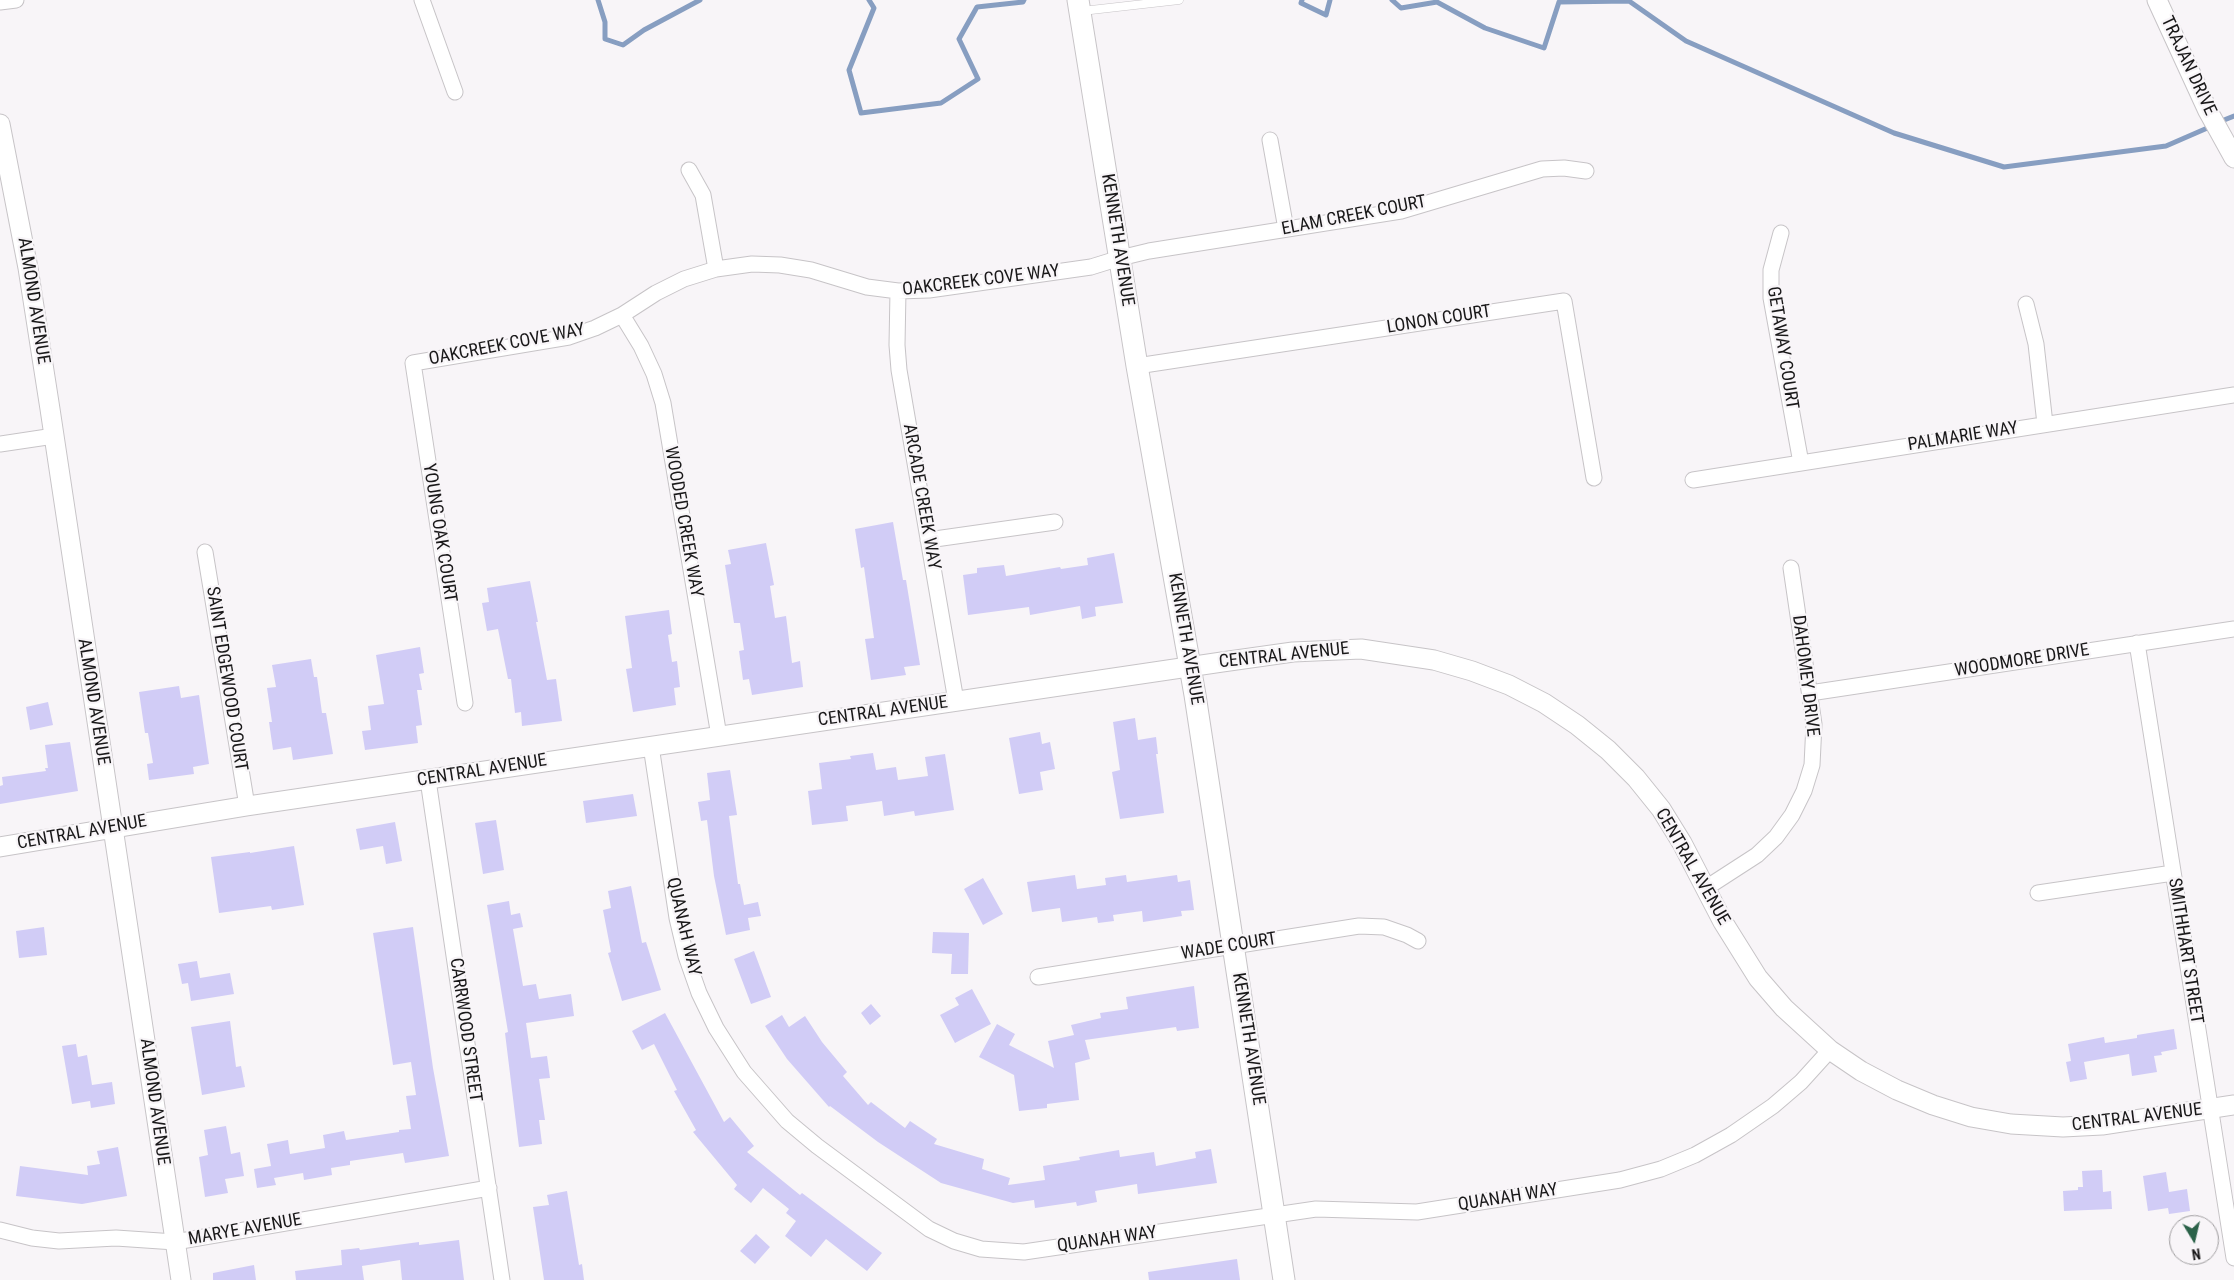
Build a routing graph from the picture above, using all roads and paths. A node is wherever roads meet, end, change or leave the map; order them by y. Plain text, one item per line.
1 (16, 0) edge
2 (422, 0) edge
3 (1179, 0) edge
4 (2157, 0) edge
5 (0, 2) edge
6 (1079, 6) edge
7 (455, 92) dead end
8 (0, 124) edge
9 (1270, 140) dead end
10 (2234, 158) edge
11 (688, 170) dead end
12 (1586, 171) dead end
13 (6, 183) edge
14 (1286, 229) junction
15 (1782, 233) dead end
16 (1120, 258) junction
17 (716, 269) junction
18 (898, 291) junction
19 (2026, 304) dead end
20 (622, 315) junction
21 (413, 363) joint
22 (1137, 366) junction
23 (2234, 395) edge
24 (2046, 424) junction
25 (54, 436) junction
26 (0, 444) edge
27 (1800, 463) junction
28 (1594, 478) dead end
29 (1693, 480) dead end
30 (1055, 522) dead end
31 (928, 540) junction
32 (205, 552) dead end
33 (1791, 568) dead end
34 (2234, 629) edge
35 (2137, 643) junction
36 (1190, 667) junction
37 (1810, 693) junction
38 (956, 701) junction
39 (465, 703) dead end
40 (720, 736) junction
41 (651, 746) junction
42 (428, 780) junction
43 (247, 806) junction
44 (114, 829) junction
45 (0, 847) edge
46 (2173, 873) junction
47 (1706, 888) junction
48 (2038, 893) dead end
49 (1418, 941) dead end
50 (1233, 946) junction
51 (1038, 977) dead end
52 (1830, 1050) junction
53 (2234, 1105) edge
54 (2210, 1108) junction
55 (489, 1188) junction
56 (1274, 1215) junction
57 (0, 1230) edge
58 (175, 1242) junction
59 (2234, 1258) edge
60 (181, 1280) edge
61 (502, 1280) edge
62 (1284, 1280) edge

1 - 5 street
2 - 7 street
3 - 6 lane
4 - 10 street, TRAJAN DRIVE
6 - 16 main road, KENNETH AVENUE
8 - 13 street, ALMOND AVENUE
9 - 14 street
11 - 17 street
12 - 14 street, ELAM CREEK COURT
13 - 25 street, ALMOND AVENUE
14 - 16 street, ELAM CREEK COURT
15 - 27 street, GETAWAY COURT
16 - 18 street, OAKCREEK COVE WAY
16 - 22 main road, KENNETH AVENUE
17 - 18 street, OAKCREEK COVE WAY
17 - 20 street, OAKCREEK COVE WAY
18 - 31 street, ARCADE CREEK WAY
19 - 24 street
20 - 21 street, OAKCREEK COVE WAY
20 - 40 street, WOODED CREEK WAY
21 - 39 street, YOUNG OAK COURT
22 - 28 street, LONON COURT
22 - 36 main road, KENNETH AVENUE
23 - 24 street, PALMARIE WAY
24 - 27 street, PALMARIE WAY
25 - 26 street
25 - 44 street, ALMOND AVENUE
27 - 29 street, PALMARIE WAY
30 - 31 street
31 - 38 street, ARCADE CREEK WAY
32 - 43 street, SAINT EDGEWOOD COURT
33 - 37 street, DAHOMEY DRIVE
34 - 35 street, WOODMORE DRIVE
35 - 37 street, WOODMORE DRIVE
35 - 46 street, SMITHHART STREET
36 - 38 street, CENTRAL AVENUE
36 - 47 street, CENTRAL AVENUE
36 - 50 main road, KENNETH AVENUE
37 - 47 street, DAHOMEY DRIVE
38 - 40 street, CENTRAL AVENUE
40 - 41 street, CENTRAL AVENUE
41 - 42 street, CENTRAL AVENUE
41 - 56 street, QUANAH WAY
42 - 43 street, CENTRAL AVENUE
42 - 55 street, CARRWOOD STREET
43 - 44 street, CENTRAL AVENUE
44 - 45 street, CENTRAL AVENUE
44 - 58 street, ALMOND AVENUE
46 - 48 street
46 - 54 street, SMITHHART STREET
47 - 52 street, CENTRAL AVENUE
49 - 50 street, WADE COURT
50 - 51 street, WADE COURT
50 - 56 main road, KENNETH AVENUE
52 - 54 street, CENTRAL AVENUE
52 - 56 street, QUANAH WAY
53 - 54 street, CENTRAL AVENUE
54 - 59 street, SMITHHART STREET
55 - 58 street, MARYE AVENUE
55 - 61 street, CARRWOOD STREET
56 - 62 main road, KENNETH AVENUE
57 - 58 street, MARYE AVENUE
58 - 60 street, ALMOND AVENUE

